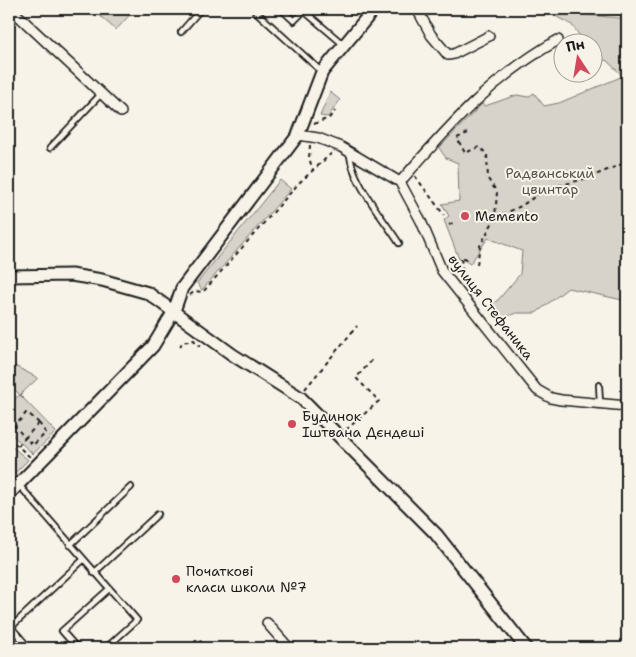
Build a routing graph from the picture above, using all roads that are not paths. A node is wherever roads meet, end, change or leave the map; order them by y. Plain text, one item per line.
1 (11, 9) edge
2 (192, 9) edge
3 (201, 9) edge
4 (253, 9) edge
5 (281, 9) edge
6 (374, 9) edge
7 (417, 9) edge
8 (305, 10) edge
9 (197, 13) junction
10 (181, 32) dead end
11 (489, 36) dead end
12 (554, 43) edge
13 (344, 45) junction
14 (322, 72) junction
15 (101, 94) junction
16 (121, 112) dead end
17 (298, 135) junction
18 (50, 148) dead end
19 (350, 152) junction
20 (400, 182) junction
21 (399, 243) dead end
22 (9, 276) edge
23 (174, 311) junction
24 (599, 385) dead end
25 (600, 402) junction
26 (627, 406) edge
27 (19, 484) junction
28 (131, 487) dead end
29 (9, 494) edge
30 (158, 514) dead end
31 (70, 545) junction
32 (83, 560) junction
33 (94, 573) junction
34 (109, 589) junction
35 (267, 623) dead end
36 (24, 642) dead end
37 (77, 648) edge
38 (106, 648) edge
39 (289, 648) edge
40 (526, 648) edge

1 - 15 street
2 - 9 lane
3 - 9 lane
4 - 14 lane
5 - 8 lane
6 - 13 street
7 - 11 street
8 - 13 lane
9 - 10 lane
12 - 20 street
13 - 14 street
14 - 17 street
15 - 16 street
15 - 18 lane
17 - 19 street
17 - 23 street
19 - 20 street
19 - 21 lane
20 - 25 street, вулиця Стефаника
22 - 23 street
23 - 27 street
23 - 40 street
24 - 25 lane
25 - 26 street, вулиця Стефаника
27 - 29 street
27 - 31 lane
28 - 31 lane
30 - 33 lane
31 - 32 lane
32 - 33 lane
32 - 36 lane
33 - 34 lane
34 - 37 lane
34 - 38 lane
35 - 39 street

